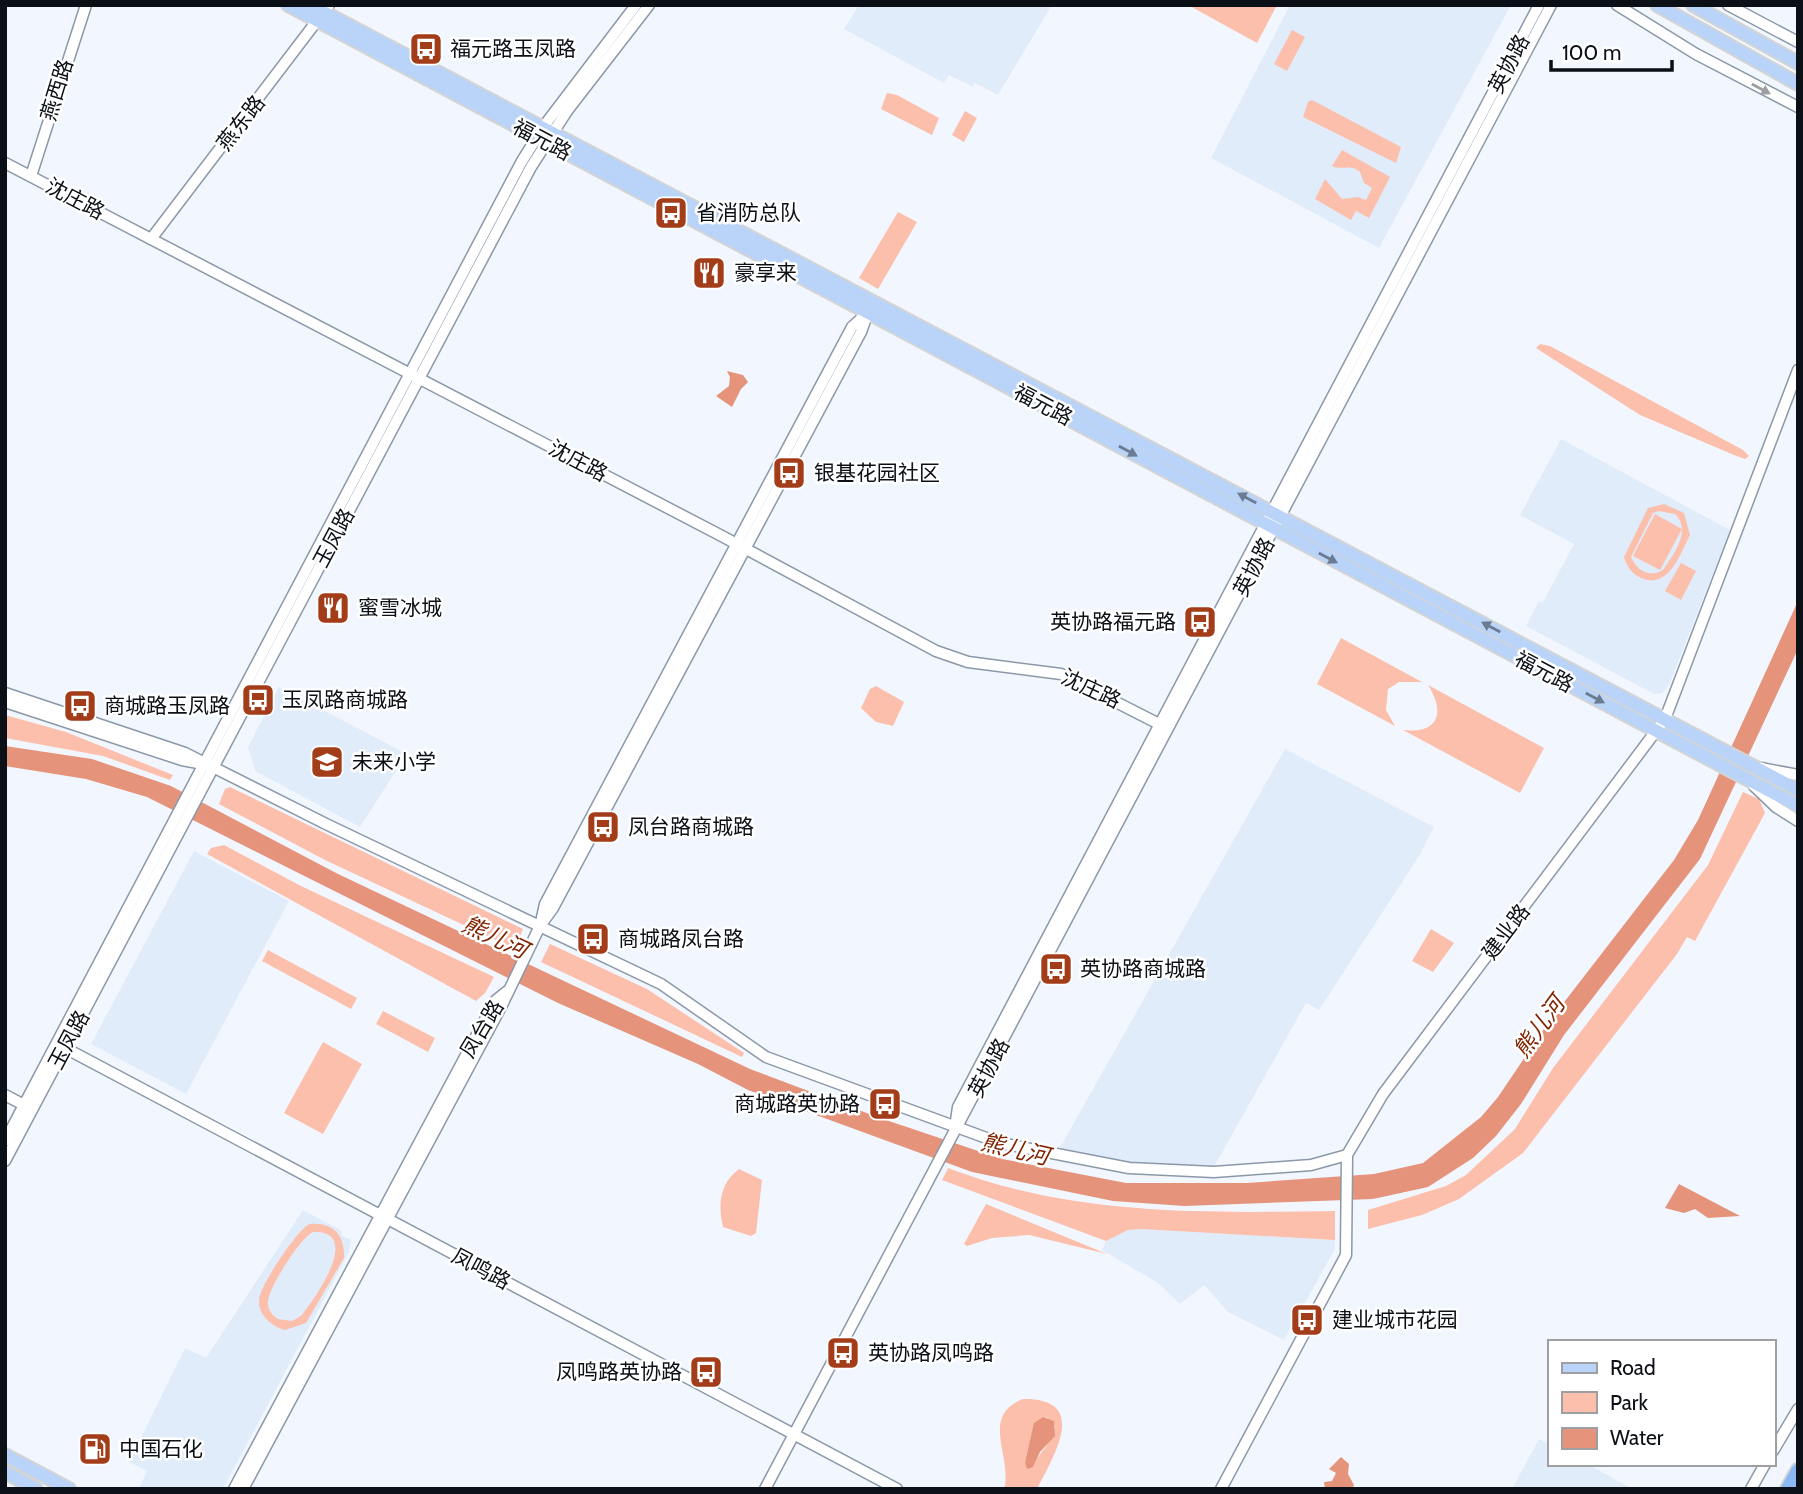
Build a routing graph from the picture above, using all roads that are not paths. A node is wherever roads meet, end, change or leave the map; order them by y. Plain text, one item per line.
1 (86, 5) edge
2 (288, 5) edge
3 (310, 5) edge
4 (636, 5) edge
5 (649, 5) edge
6 (1539, 5) edge
7 (1551, 5) edge
8 (1618, 5) edge
9 (1657, 5) edge
10 (1693, 5) edge
11 (1728, 5) edge
12 (324, 13) edge
13 (1798, 42) edge
14 (1798, 63) edge
15 (1798, 84) edge
16 (1798, 107) edge
17 (545, 135) junction
18 (5, 163) edge
19 (31, 176) junction
20 (150, 239) junction
21 (868, 312) junction
22 (1798, 370) edge
23 (415, 376) junction
24 (1277, 514) junction
25 (1270, 527) junction
26 (741, 546) junction
27 (5, 693) edge
28 (5, 702) edge
29 (1665, 719) junction
30 (1161, 724) junction
31 (1657, 732) junction
32 (209, 766) junction
33 (1752, 766) junction
34 (1798, 775) edge
35 (1745, 778) junction
36 (1798, 790) edge
37 (1798, 806) edge
38 (1798, 821) edge
39 (177, 826) junction
40 (540, 926) junction
41 (65, 1048) junction
42 (5, 1095) edge
43 (24, 1105) junction
44 (953, 1130) junction
45 (5, 1141) edge
46 (1347, 1155) junction
47 (5, 1161) edge
48 (383, 1217) junction
49 (1798, 1409) edge
50 (794, 1434) junction
51 (1775, 1448) edge
52 (5, 1455) edge
53 (1764, 1466) edge
54 (1798, 1471) edge
55 (5, 1472) edge
56 (36, 1489) edge
57 (69, 1489) edge
58 (234, 1489) edge
59 (243, 1489) edge
60 (765, 1489) edge
61 (897, 1489) edge
62 (1221, 1489) edge
63 (1751, 1489) edge
64 (1787, 1489) edge

1 - 19 street, 燕西路
2 - 12 main road, 福元路
3 - 12 main road, 福元路
4 - 17 street, 玉凤路
5 - 17 street, 玉凤路
6 - 24 street, 英协路
7 - 24 street, 英协路
8 -> 16 street
9 - 15 main road
10 - 14 main road
11 - 13 street
12 - 17 main road, 福元路
12 - 20 street, 燕东路
17 - 21 main road, 福元路
17 - 23 street, 玉凤路
24 -> 17 main road, 福元路
18 - 19 street, 沈庄路
19 - 20 street, 沈庄路
20 - 23 street, 沈庄路
21 -> 25 main road, 福元路
21 - 26 street, 凤台路
22 - 29 street, 建业路
23 - 26 street, 沈庄路
23 - 32 street, 玉凤路
24 - 25 street, 英协路
29 -> 24 main road, 福元路
25 - 30 street, 英协路
25 -> 31 main road, 福元路
25 - 44 street, 英协路
26 - 30 street, 沈庄路
26 - 40 street, 凤台路
27 - 32 street
28 - 32 street
29 - 31 street, 建业路
29 - 33 main road, 福元路
30 - 44 street, 英协路
31 - 35 main road, 福元路
31 - 46 street, 建业路
32 - 39 street, 玉凤路
32 - 40 street
33 - 34 street
33 - 36 main road, 福元路
35 - 37 main road, 福元路
35 - 38 street
39 - 41 street, 玉凤路
39 - 43 street, 玉凤路
40 - 44 street
40 - 48 street, 凤台路
41 - 47 street, 玉凤路
41 - 48 street, 凤鸣路
42 - 43 street
43 - 45 street, 玉凤路
44 - 46 street
44 - 50 street, 英协路
46 - 62 street
48 - 50 street, 凤鸣路
48 - 58 street, 凤台路
48 - 59 street, 凤台路
49 - 51 street
50 - 60 street, 英协路
50 - 61 street, 凤鸣路
52 - 57 main road
53 - 63 street
54 - 64 highway
55 - 56 main road

